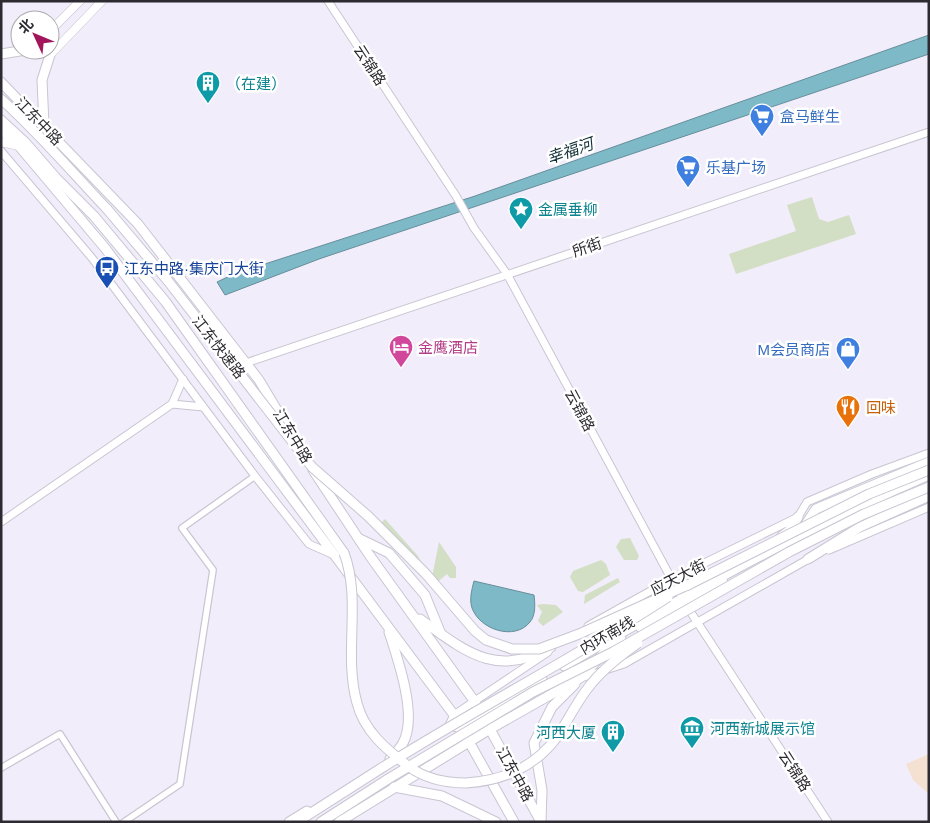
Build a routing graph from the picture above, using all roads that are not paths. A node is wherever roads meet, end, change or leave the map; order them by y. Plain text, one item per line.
1 (80, 1) edge
2 (102, 1) edge
3 (328, 1) edge
4 (60, 21) edge
5 (60, 45) edge
6 (48, 60) edge
7 (1, 82) edge
8 (1, 99) edge
9 (1, 120) edge
10 (44, 125) junction
11 (1, 130) edge
12 (929, 132) edge
13 (1, 142) edge
14 (19, 146) junction
15 (1, 151) edge
16 (507, 274) junction
17 (246, 363) junction
18 (183, 380) junction
19 (172, 404) junction
20 (203, 407) junction
21 (929, 453) edge
22 (929, 462) edge
23 (929, 470) edge
24 (929, 475) edge
25 (255, 476) junction
26 (929, 480) edge
27 (929, 487) edge
28 (929, 496) edge
29 (929, 507) edge
30 (798, 517) junction
31 (1, 522) edge
32 (798, 536) junction
33 (358, 538) junction
34 (334, 555) junction
35 (808, 558) junction
36 (670, 580) junction
37 (690, 584) junction
38 (683, 600) junction
39 (413, 614) junction
40 (678, 614) junction
41 (697, 623) junction
42 (386, 624) junction
43 (575, 633) junction
44 (441, 634) junction
45 (580, 678) junction
46 (474, 702) junction
47 (481, 714) junction
48 (454, 715) junction
49 (461, 726) junction
50 (490, 729) junction
51 (446, 731) junction
52 (471, 741) junction
53 (386, 764) junction
54 (1, 768) edge
55 (394, 786) junction
56 (116, 822) edge
57 (124, 822) edge
58 (289, 822) edge
59 (297, 822) edge
60 (320, 822) edge
61 (339, 822) edge
62 (496, 822) edge
63 (514, 822) edge
64 (541, 822) edge
65 (828, 822) edge

1 - 4 main road
2 - 5 main road
3 - 16 street, 云锦路
6 - 10 main road
7 - 10 main road, 江东中路
8 - 37 main road, 江东快速路, bridge
9 - 40 main road, 江东快速路, bridge
10 - 17 main road, 江东中路
11 - 14 main road, 江东中路
12 - 16 street, 所街
13 - 14 main road
14 - 34 main road, 江东中路
15 - 18 street, 江东中路
16 - 17 street, 所街
16 - 36 street, 云锦路
17 - 33 main road, 江东中路
18 - 19 street
18 - 20 street, 江东中路
19 - 20 street
19 - 31 street
20 - 25 street, 江东中路
21 - 30 street, 应天大街
22 - 32 main road
23 - 37 main road, 内环南线, bridge
24 - 32 main road, 应天大街
25 - 34 street, 江东中路
25 - 57 street
26 - 38 main road, 应天大街
27 - 40 main road, 内环南线, bridge
28 - 35 main road
29 - 35 street, 应天大街
30 - 36 street, 应天大街
30 - 38 main road
32 - 38 main road, 应天大街
33 - 39 main road, 江东中路
33 - 44 main road
34 - 42 main road, 江东中路
35 - 41 street, 应天大街
36 - 38 street, 云锦路
36 - 43 street, 应天大街
37 - 59 main road, 内环南线, bridge
38 - 41 street, 云锦路
38 - 45 main road, 应天大街
38 - 47 main road, 应天大街
39 - 44 main road
39 - 46 main road, 江东中路
40 - 60 main road, 内环南线, bridge
41 - 45 street, 应天大街
41 - 65 street, 云锦路
42 - 48 main road, 江东中路
42 - 53 main road
43 - 44 main road
43 - 46 street, 应天大街
45 - 50 main road, 应天大街
45 - 64 main road
46 - 47 main road, 江东中路
46 - 48 street, 应天大街
47 - 49 main road, 应天大街
47 - 50 main road, 江东中路
48 - 49 main road, 江东中路
48 - 51 street
49 - 51 main road, 应天大街
49 - 52 main road, 江东中路
50 - 52 main road, 应天大街
50 - 64 main road, 江东中路
51 - 53 main road, 应天大街
52 - 55 main road, 应天大街
52 - 63 main road, 江东中路
53 - 58 main road, 应天大街
54 - 56 street
55 - 61 main road, 应天大街
55 - 62 main road

